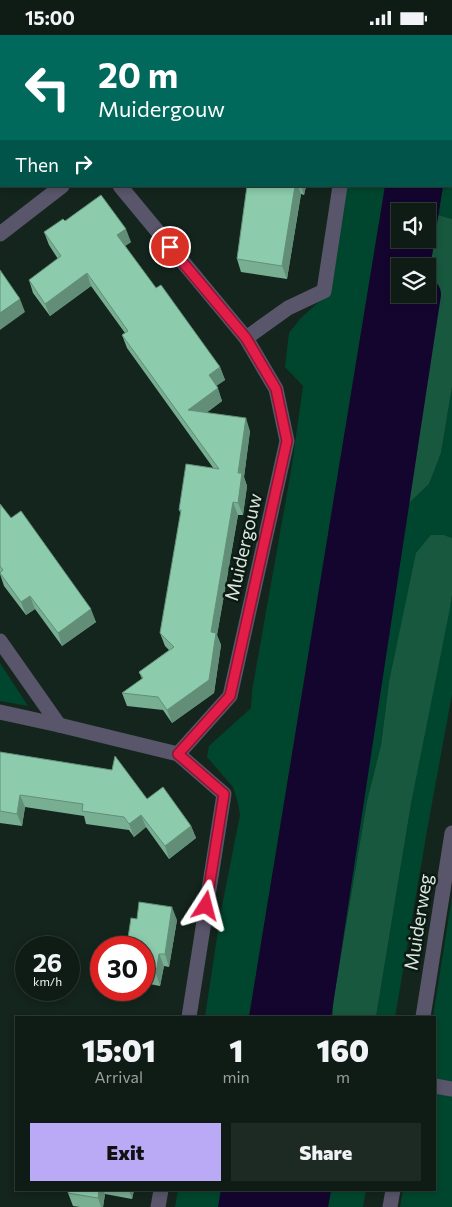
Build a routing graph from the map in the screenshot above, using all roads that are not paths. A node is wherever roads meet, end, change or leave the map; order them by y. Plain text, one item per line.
1 (61, 187) edge
2 (121, 187) edge
3 (340, 187) edge
4 (0, 233) edge
5 (246, 338) junction
6 (0, 641) edge
7 (0, 711) edge
8 (60, 725) junction
9 (178, 754) junction
10 (452, 833) edge
11 (188, 1016) edge
12 (422, 1016) edge
13 (436, 1086) edge
14 (452, 1089) edge
15 (161, 1191) edge
16 (393, 1191) edge
17 (158, 1207) edge
18 (390, 1207) edge

1 - 4 street
2 - 5 street, Muidergouw
3 - 5 street
5 - 9 street, Muidergouw
6 - 8 street
7 - 8 street
8 - 9 street
9 - 11 street
10 - 12 street, Muiderweg
13 - 14 street
15 - 17 street
16 - 18 street

